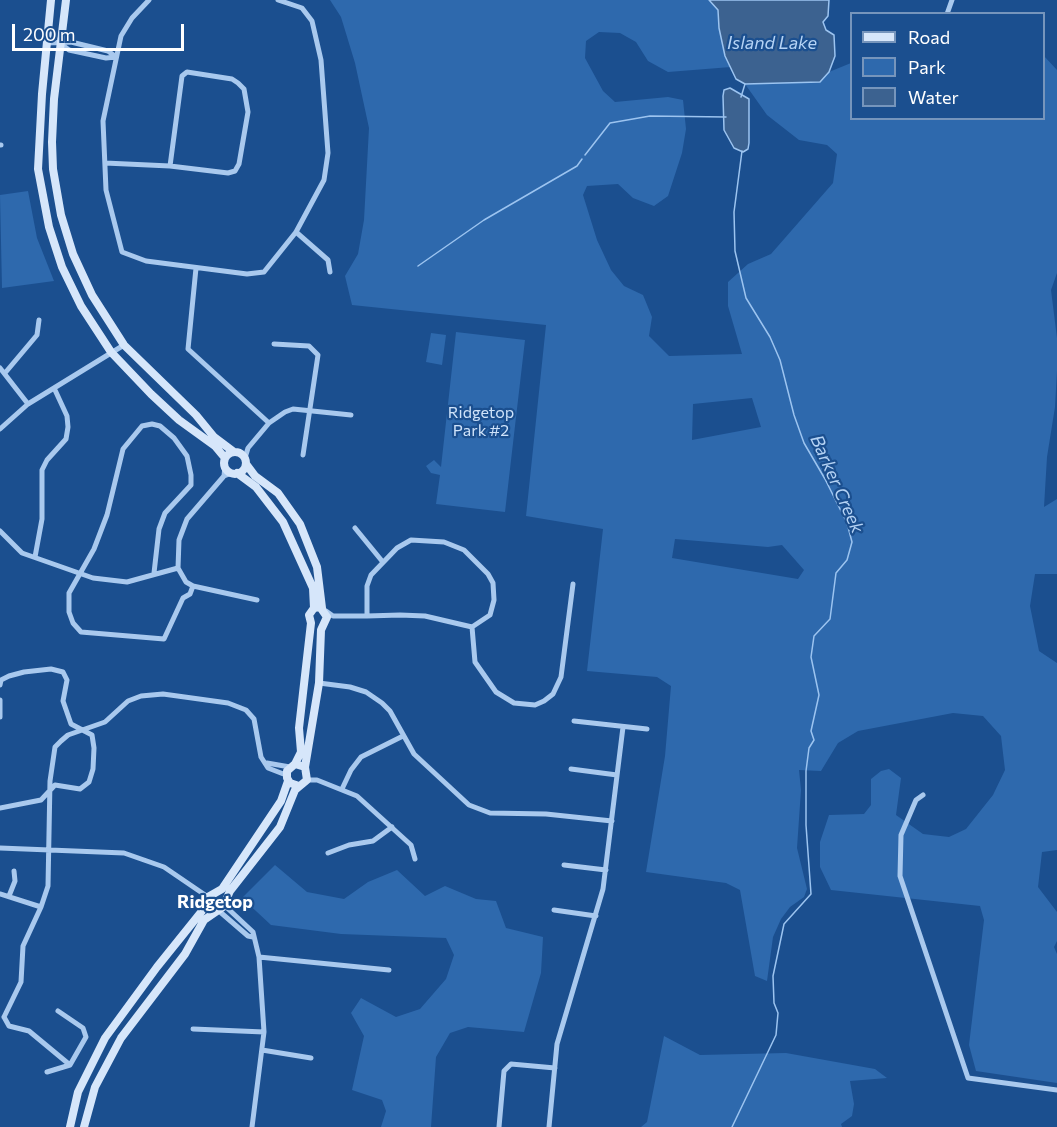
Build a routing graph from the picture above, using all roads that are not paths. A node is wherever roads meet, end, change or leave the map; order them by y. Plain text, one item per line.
1 (51, 0) edge
2 (66, 0) edge
3 (149, 0) edge
4 (278, 0) edge
5 (47, 43) junction
6 (61, 44) junction
7 (116, 57) junction
8 (105, 163) junction
9 (170, 166) junction
10 (296, 232) junction
11 (196, 268) junction
12 (330, 272) dead end
13 (39, 320) dead end
14 (274, 344) dead end
15 (124, 345) junction
16 (111, 352) junction
17 (3, 370) edge
18 (55, 390) junction
19 (28, 404) junction
20 (310, 411) junction
21 (351, 415) dead end
22 (269, 423) junction
23 (0, 429) edge
24 (248, 448) junction
25 (236, 452) junction
26 (303, 455) dead end
27 (246, 461) junction
28 (225, 462) junction
29 (235, 473) junction
30 (224, 476) junction
31 (355, 528) dead end
32 (0, 531) edge
33 (34, 557) junction
34 (382, 561) junction
35 (178, 568) junction
36 (81, 573) junction
37 (154, 573) junction
38 (573, 584) dead end
39 (192, 586) junction
40 (257, 600) dead end
41 (324, 615) junction
42 (367, 616) junction
43 (312, 623) junction
44 (472, 627) junction
45 (319, 683) junction
46 (0, 685) edge
47 (0, 700) edge
48 (0, 717) edge
49 (574, 721) dead end
50 (623, 727) junction
51 (647, 729) dead end
52 (83, 730) junction
53 (403, 736) junction
54 (571, 769) dead end
55 (290, 772) junction
56 (308, 775) junction
57 (617, 775) junction
58 (299, 786) junction
59 (342, 789) junction
60 (49, 791) junction
61 (923, 795) dead end
62 (0, 808) edge
63 (612, 821) junction
64 (392, 827) junction
65 (0, 848) edge
66 (48, 850) junction
67 (328, 853) dead end
68 (415, 859) dead end
69 (564, 865) dead end
70 (606, 870) junction
71 (14, 871) dead end
72 (0, 894) edge
73 (9, 896) junction
74 (210, 899) junction
75 (41, 907) junction
76 (220, 907) junction
77 (554, 910) dead end
78 (596, 916) junction
79 (259, 957) junction
80 (389, 970) dead end
81 (58, 1011) dead end
82 (2, 1018) edge
83 (193, 1029) dead end
84 (264, 1032) junction
85 (262, 1050) junction
86 (311, 1058) dead end
87 (70, 1065) junction
88 (555, 1068) junction
89 (47, 1072) dead end
90 (1057, 1090) edge
91 (70, 1127) edge
92 (84, 1127) edge
93 (252, 1127) edge
94 (499, 1127) edge
95 (549, 1127) edge

1 - 5 main road
2 - 6 main road
3 - 7 street
4 - 10 street
5 - 6 street
5 - 16 main road
6 - 7 street
6 - 15 main road
7 - 8 street
8 - 9 street
8 - 11 street
9 - 9 street
10 - 11 street
10 - 12 street
11 - 22 street
13 - 17 street
14 - 20 street
15 - 16 street
15 - 25 main road
16 - 18 street
16 - 28 main road
17 - 19 street
18 - 19 street
18 - 33 street
19 - 23 street
20 - 21 street
20 - 22 street
20 - 26 street
22 - 24 street
24 - 25 street
24 - 27 street
25 - 27 main road
25 - 28 main road
27 - 29 main road
27 - 41 main road
28 - 29 main road
28 - 30 street
29 - 30 street
29 - 41 main road
30 - 35 street
31 - 34 street
32 - 33 street
33 - 36 street
34 - 42 street
34 - 44 street
35 - 37 street
35 - 39 street
36 - 37 street
36 - 37 street
36 - 39 street
38 - 44 street
39 - 40 street
41 - 42 street
41 - 43 main road
41 - 43 main road
41 - 45 main road
42 - 44 street
43 - 55 main road
45 - 53 street
45 - 56 main road
46 - 52 street
47 - 48 street
49 - 50 street
50 - 51 street
50 - 57 street
52 - 55 street
52 - 60 street
52 - 60 street
53 - 59 street
53 - 63 street
54 - 57 street
55 - 56 main road
55 - 58 main road
55 - 74 main road
56 - 58 main road
56 - 59 street
57 - 63 street
58 - 76 main road
59 - 64 street
60 - 62 street
60 - 66 street
61 - 90 street
63 - 70 street
64 - 67 street
64 - 68 street
65 - 66 street
66 - 74 street
66 - 75 street
69 - 70 street
70 - 78 street
71 - 73 street
72 - 73 street
73 - 75 street
74 - 76 main road
74 - 76 main road
74 - 91 main road
75 - 82 street
76 - 79 street
76 - 92 main road
77 - 78 street
78 - 88 street
79 - 80 street
79 - 84 street
81 - 87 street
82 - 87 street
83 - 84 street
84 - 85 street
85 - 86 street
85 - 93 street
87 - 89 street
88 - 94 street
88 - 95 street

